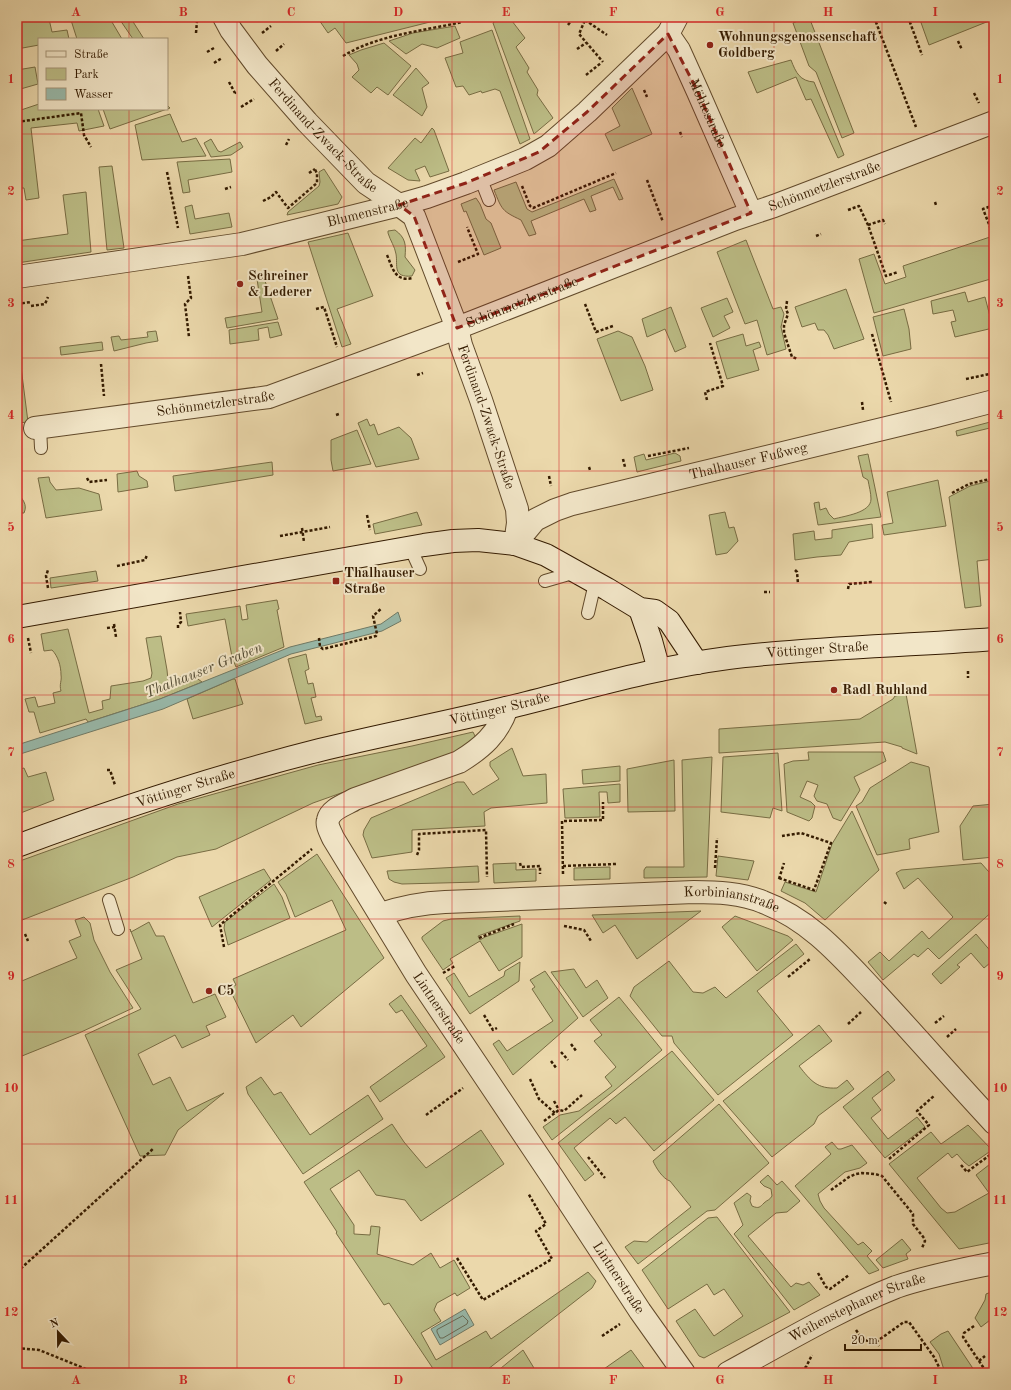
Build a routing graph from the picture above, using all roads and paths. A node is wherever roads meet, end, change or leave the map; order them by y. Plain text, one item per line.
1 (224, 17) edge
2 (574, 17) edge
3 (582, 17) edge
4 (874, 17) edge
5 (908, 17) edge
6 (585, 20) junction
7 (197, 21) dead end
8 (462, 22) dead end
9 (568, 24) dead end
10 (672, 25) edge
11 (196, 33) dead end
12 (607, 35) dead end
13 (958, 41) dead end
14 (586, 42) junction
15 (886, 47) junction
16 (882, 48) dead end
17 (577, 50) dead end
18 (962, 50) dead end
19 (922, 55) dead end
20 (343, 56) dead end
21 (602, 61) junction
22 (606, 67) dead end
23 (896, 74) junction
24 (586, 75) dead end
25 (892, 75) dead end
26 (229, 82) dead end
27 (233, 94) dead end
28 (908, 105) junction
29 (904, 107) dead end
30 (17, 122) edge
31 (994, 122) edge
32 (916, 127) dead end
33 (680, 132) dead end
34 (682, 137) dead end
35 (91, 147) dead end
36 (314, 169) dead end
37 (167, 172) dead end
38 (616, 173) dead end
39 (480, 177) junction
40 (520, 180) dead end
41 (647, 180) dead end
42 (231, 187) dead end
43 (225, 188) dead end
44 (17, 192) edge
45 (489, 200) dead end
46 (20, 201) dead end
47 (263, 201) dead end
48 (399, 205) junction
49 (994, 205) edge
50 (848, 210) dead end
51 (751, 213) junction
52 (885, 224) dead end
53 (868, 225) junction
54 (665, 226) dead end
55 (467, 227) dead end
56 (178, 231) dead end
57 (822, 234) dead end
58 (816, 236) dead end
59 (994, 238) edge
60 (388, 255) dead end
61 (452, 264) dead end
62 (187, 272) dead end
63 (898, 272) dead end
64 (17, 277) edge
65 (418, 277) dead end
66 (786, 301) dead end
67 (30, 302) dead end
68 (17, 304) edge
69 (585, 304) dead end
70 (316, 309) dead end
71 (613, 326) dead end
72 (457, 328) junction
73 (872, 334) dead end
74 (189, 337) dead end
75 (710, 343) dead end
76 (338, 350) dead end
77 (798, 360) dead end
78 (101, 364) dead end
79 (994, 372) edge
80 (423, 373) dead end
81 (417, 375) dead end
82 (966, 380) dead end
83 (104, 400) dead end
84 (707, 400) dead end
85 (994, 400) edge
86 (891, 403) dead end
87 (39, 434) dead end
88 (689, 448) dead end
89 (648, 456) dead end
90 (87, 478) dead end
91 (994, 478) edge
92 (107, 480) dead end
93 (952, 493) dead end
94 (367, 515) dead end
95 (330, 527) dead end
96 (302, 530) junction
97 (280, 536) dead end
98 (372, 536) dead end
99 (515, 544) junction
100 (305, 547) dead end
101 (410, 547) junction
102 (146, 555) dead end
103 (117, 566) dead end
104 (420, 569) dead end
105 (48, 570) dead end
106 (795, 570) dead end
107 (576, 572) junction
108 (545, 581) dead end
109 (872, 582) dead end
110 (595, 583) junction
111 (798, 584) dead end
112 (848, 589) dead end
113 (764, 592) dead end
114 (770, 592) dead end
115 (48, 594) dead end
116 (179, 608) dead end
117 (382, 608) dead end
118 (640, 609) junction
119 (588, 613) dead end
120 (22, 626) edge
121 (115, 627) dead end
122 (107, 628) dead end
123 (178, 628) dead end
124 (319, 638) dead end
125 (994, 639) edge
126 (352, 641) junction
127 (353, 645) dead end
128 (31, 654) dead end
129 (697, 663) junction
130 (659, 670) junction
131 (968, 671) dead end
132 (968, 678) dead end
133 (507, 708) junction
134 (107, 770) dead end
135 (116, 790) dead end
136 (603, 802) dead end
137 (782, 836) dead end
138 (717, 838) dead end
139 (17, 846) edge
140 (314, 847) dead end
141 (417, 855) dead end
142 (784, 863) dead end
143 (520, 864) dead end
144 (616, 864) dead end
145 (563, 866) junction
146 (714, 870) dead end
147 (540, 877) dead end
148 (779, 878) junction
149 (564, 882) dead end
150 (488, 884) dead end
151 (778, 884) dead end
152 (109, 900) dead end
153 (884, 902) dead end
154 (888, 905) dead end
155 (380, 914) junction
156 (516, 924) dead end
157 (564, 926) dead end
158 (118, 929) dead end
159 (25, 934) dead end
160 (479, 938) dead end
161 (28, 941) dead end
162 (591, 941) dead end
163 (224, 947) dead end
164 (814, 956) dead end
165 (788, 977) dead end
166 (863, 1011) dead end
167 (484, 1016) dead end
168 (848, 1024) dead end
169 (497, 1028) dead end
170 (571, 1044) dead end
171 (561, 1052) dead end
172 (578, 1052) dead end
173 (568, 1060) dead end
174 (551, 1061) dead end
175 (558, 1068) dead end
176 (482, 1073) junction
177 (530, 1079) dead end
178 (938, 1093) dead end
179 (582, 1095) dead end
180 (554, 1101) dead end
181 (559, 1110) junction
182 (555, 1113) junction
183 (426, 1115) dead end
184 (994, 1123) edge
185 (538, 1125) dead end
186 (154, 1148) dead end
187 (994, 1152) edge
188 (588, 1157) dead end
189 (889, 1158) dead end
190 (961, 1164) dead end
191 (605, 1178) dead end
192 (832, 1190) dead end
193 (528, 1193) dead end
194 (922, 1248) dead end
195 (457, 1258) dead end
196 (994, 1263) edge
197 (17, 1272) edge
198 (818, 1273) dead end
199 (849, 1275) dead end
200 (974, 1326) dead end
201 (854, 1327) dead end
202 (876, 1342) junction
203 (879, 1346) dead end
204 (17, 1348) edge
205 (985, 1356) dead end
206 (979, 1361) junction
207 (806, 1367) dead end
208 (96, 1373) edge
209 (684, 1373) edge
210 (728, 1373) edge
211 (796, 1373) edge
212 (942, 1373) edge
213 (987, 1373) edge

1 - 48 street, Ferdinand-Zwack-Straße
2 - 9 path
3 - 6 path
4 - 15 path
5 - 19 path
6 - 12 path
6 - 14 path
7 - 11 path
8 - 20 path
10 - 39 street, Blumenstraße
10 - 51 street, Möhlestraße
13 - 18 path
14 - 17 path
14 - 21 path
15 - 16 path
15 - 23 path
21 - 22 path
21 - 24 path
23 - 25 path
23 - 28 path
26 - 27 path
28 - 29 path
28 - 32 path
30 - 35 path
31 - 51 street, Schönmetzlerstraße
33 - 34 path
36 - 47 path
37 - 56 path
38 - 40 path
39 - 45 lane
39 - 48 street, Blumenstraße
41 - 54 path
42 - 43 path
44 - 46 path
48 - 64 street, Blumenstraße
48 - 72 street, Ferdinand-Zwack-Straße
49 - 59 path
50 - 53 path
51 - 72 street, Schönmetzlerstraße
52 - 53 path
53 - 63 path
55 - 61 path
57 - 58 path
60 - 65 path
62 - 74 path
66 - 77 path
67 - 68 path
69 - 71 path
70 - 76 path
72 - 87 street, Schönmetzlerstraße
72 - 99 street, Ferdinand-Zwack-Straße
73 - 86 path
75 - 84 path
78 - 83 path
79 - 82 path
80 - 81 path
85 - 99 street, Thalhauser Fußweg
88 - 89 path
90 - 92 path
91 - 93 path
94 - 98 path
95 - 96 path
96 - 97 path
96 - 100 path
99 - 101 street
99 - 107 street
101 - 104 lane
101 - 120 street
102 - 103 path
105 - 115 path
106 - 111 path
107 - 108 lane
107 - 110 street
109 - 112 path
110 - 118 street
110 - 119 lane
113 - 114 path
116 - 123 path
117 - 126 path
118 - 129 street
118 - 130 street
120 - 128 path
121 - 122 path
124 - 126 path
125 - 129 street, Vöttinger Straße
126 - 127 path
129 - 130 street, Vöttinger Straße
130 - 133 street, Vöttinger Straße
131 - 132 path
133 - 139 street, Vöttinger Straße
133 - 155 street, Lintnerstraße
134 - 135 path
136 - 145 path
137 - 148 path
138 - 146 path
140 - 163 path
141 - 150 path
142 - 148 path
143 - 147 path
144 - 145 path
145 - 149 path
148 - 151 path
152 - 158 lane
153 - 154 path
155 - 176 street, Lintnerstraße
155 - 184 street, Korbinianstraße
156 - 160 path
157 - 162 path
159 - 161 path
164 - 165 path
166 - 168 path
167 - 169 path
170 - 172 path
171 - 173 path
174 - 175 path
176 - 183 path
176 - 209 street, Lintnerstraße
177 - 182 path
178 - 189 path
179 - 181 path
180 - 181 path
181 - 182 path
182 - 185 path
186 - 197 path
187 - 190 path
188 - 191 path
192 - 194 path
193 - 195 path
196 - 210 street, Weihenstephaner Straße
198 - 199 path
200 - 206 path
201 - 202 path
202 - 203 path
202 - 212 path
204 - 208 path
205 - 206 path
206 - 213 path
207 - 211 path

